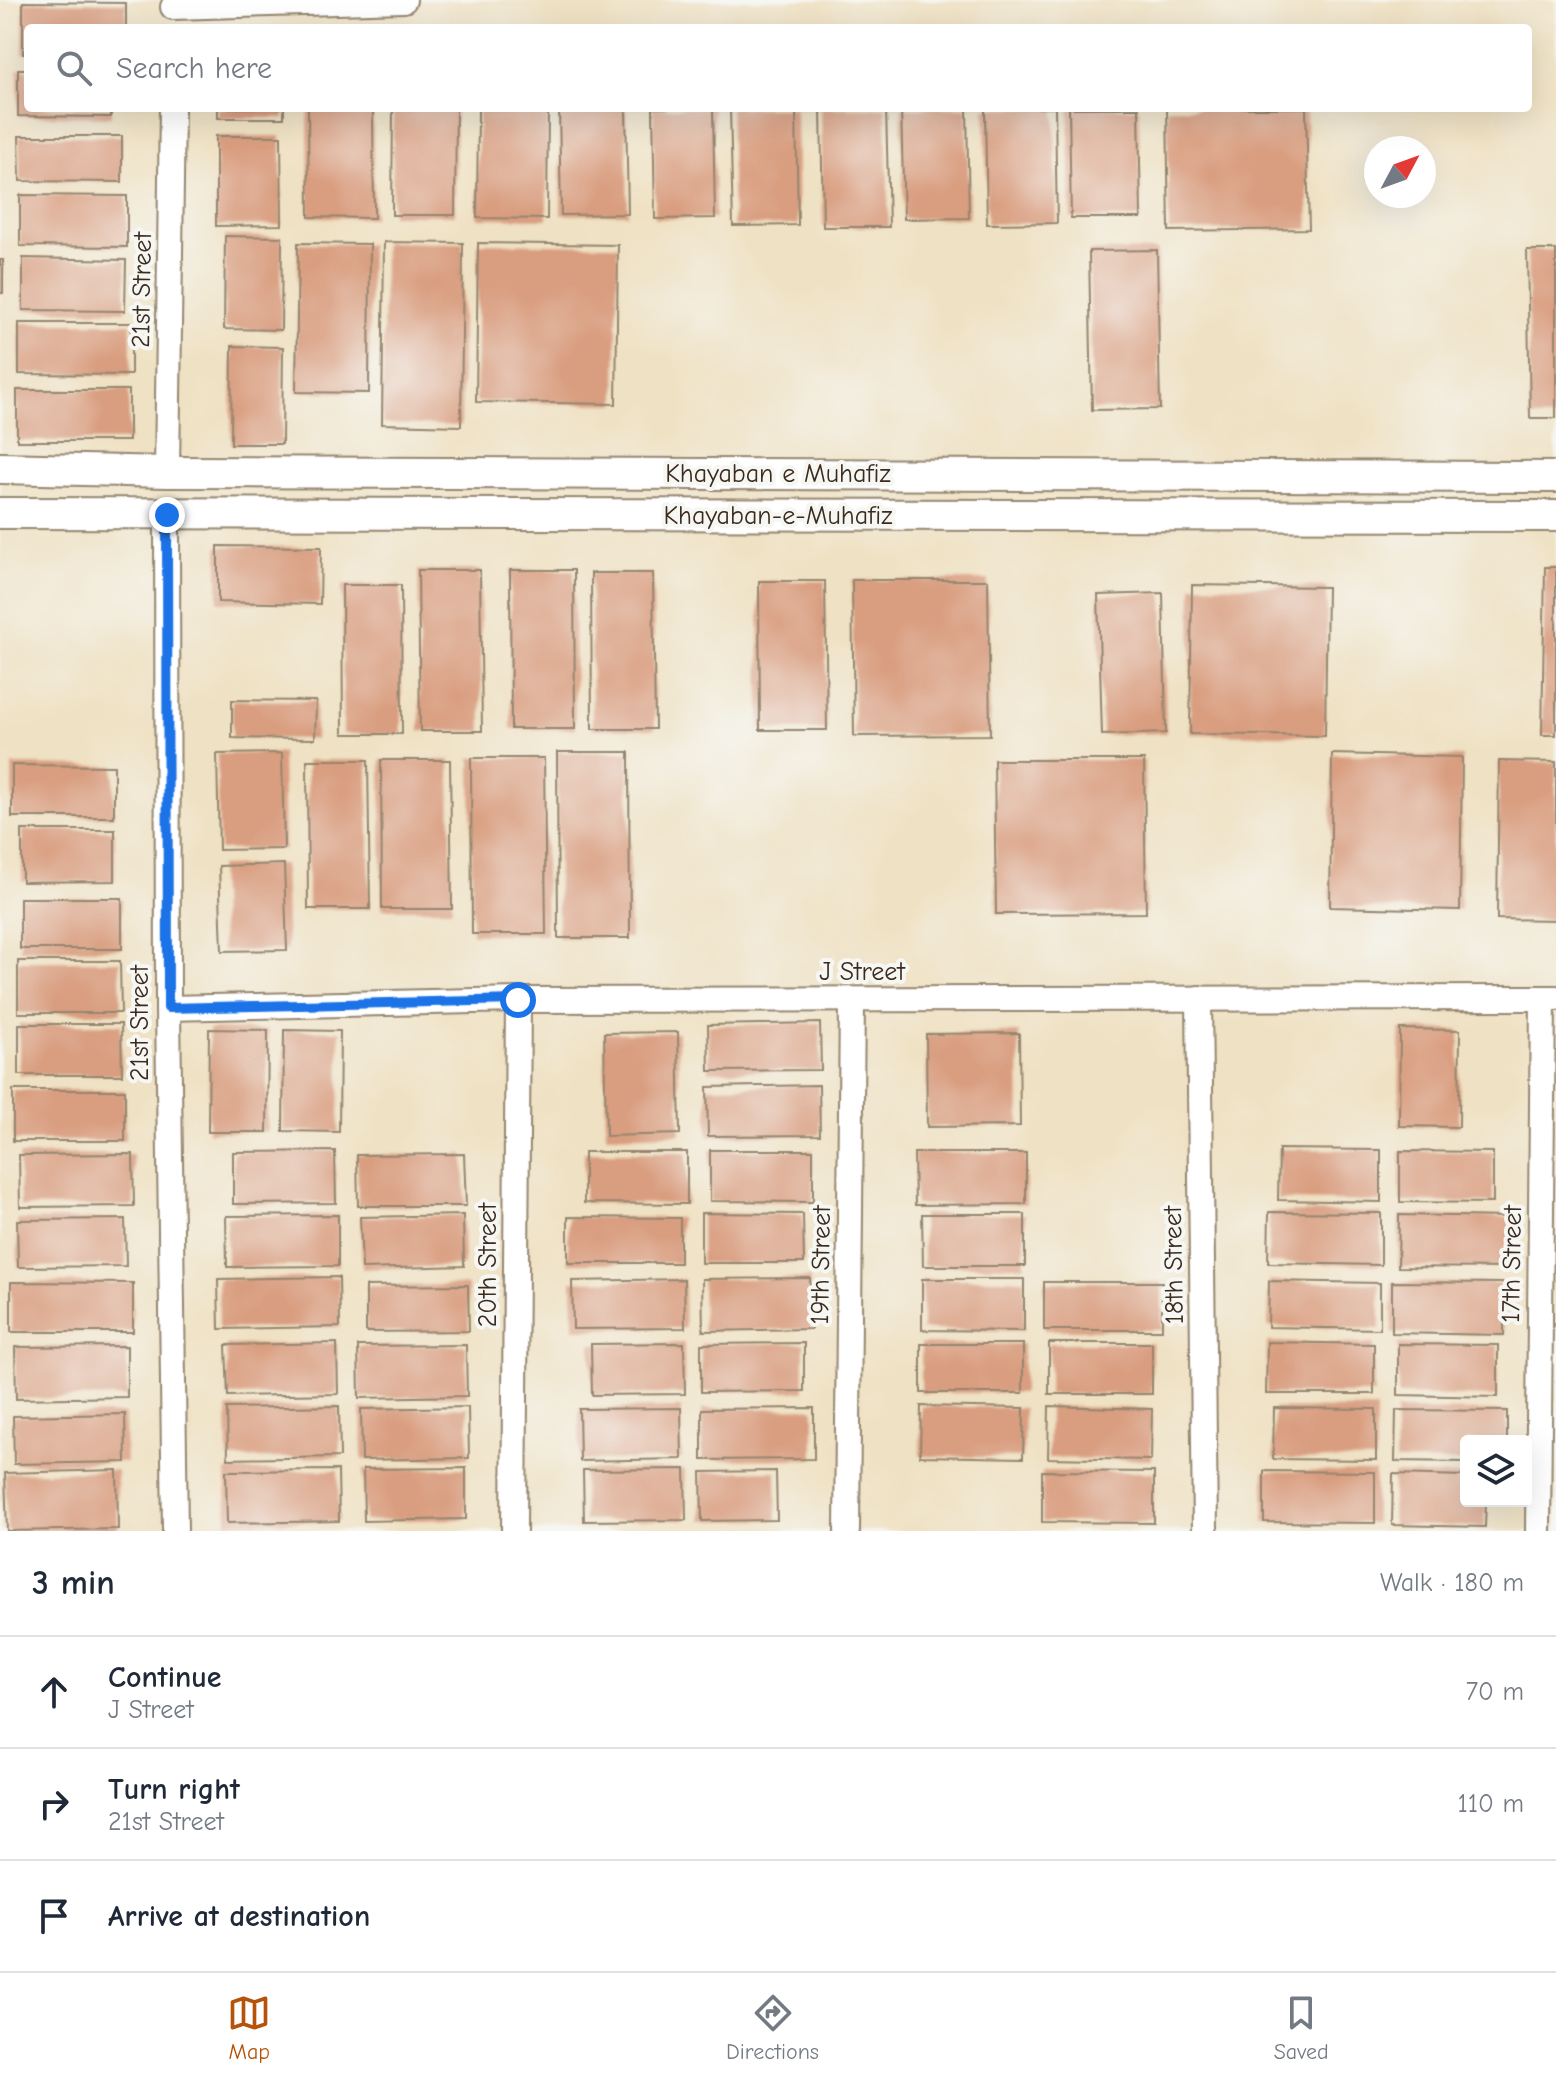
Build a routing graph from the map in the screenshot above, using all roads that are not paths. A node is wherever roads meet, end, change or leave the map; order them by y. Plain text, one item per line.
1 (404, 0) edge
2 (173, 12) edge
3 (172, 112) edge
4 (0, 468) edge
5 (167, 472) junction
6 (1556, 477) edge
7 (0, 513) edge
8 (167, 515) junction
9 (1556, 516) edge
10 (1199, 998) junction
11 (1550, 998) edge
12 (518, 1000) junction
13 (852, 1000) junction
14 (168, 1008) junction
15 (175, 1531) edge
16 (514, 1531) edge
17 (847, 1531) edge
18 (1205, 1531) edge
19 (1538, 1531) edge

1 - 2 street
3 - 5 street, 21st Street
4 - 5 street, Khayaban e Muhafiz
5 - 6 street, Khayaban e Muhafiz
7 - 8 street, Khayaban-e-Muhafiz
8 - 9 street, Khayaban-e-Muhafiz
8 - 14 street, 21st Street
10 - 11 street, J Street
10 - 13 street, J Street
10 - 18 street, 18th Street
11 - 19 street, 17th Street
12 - 13 street, J Street
12 - 14 street, J Street
12 - 16 street, 20th Street
13 - 17 street, 19th Street
14 - 15 street, 21st Street

